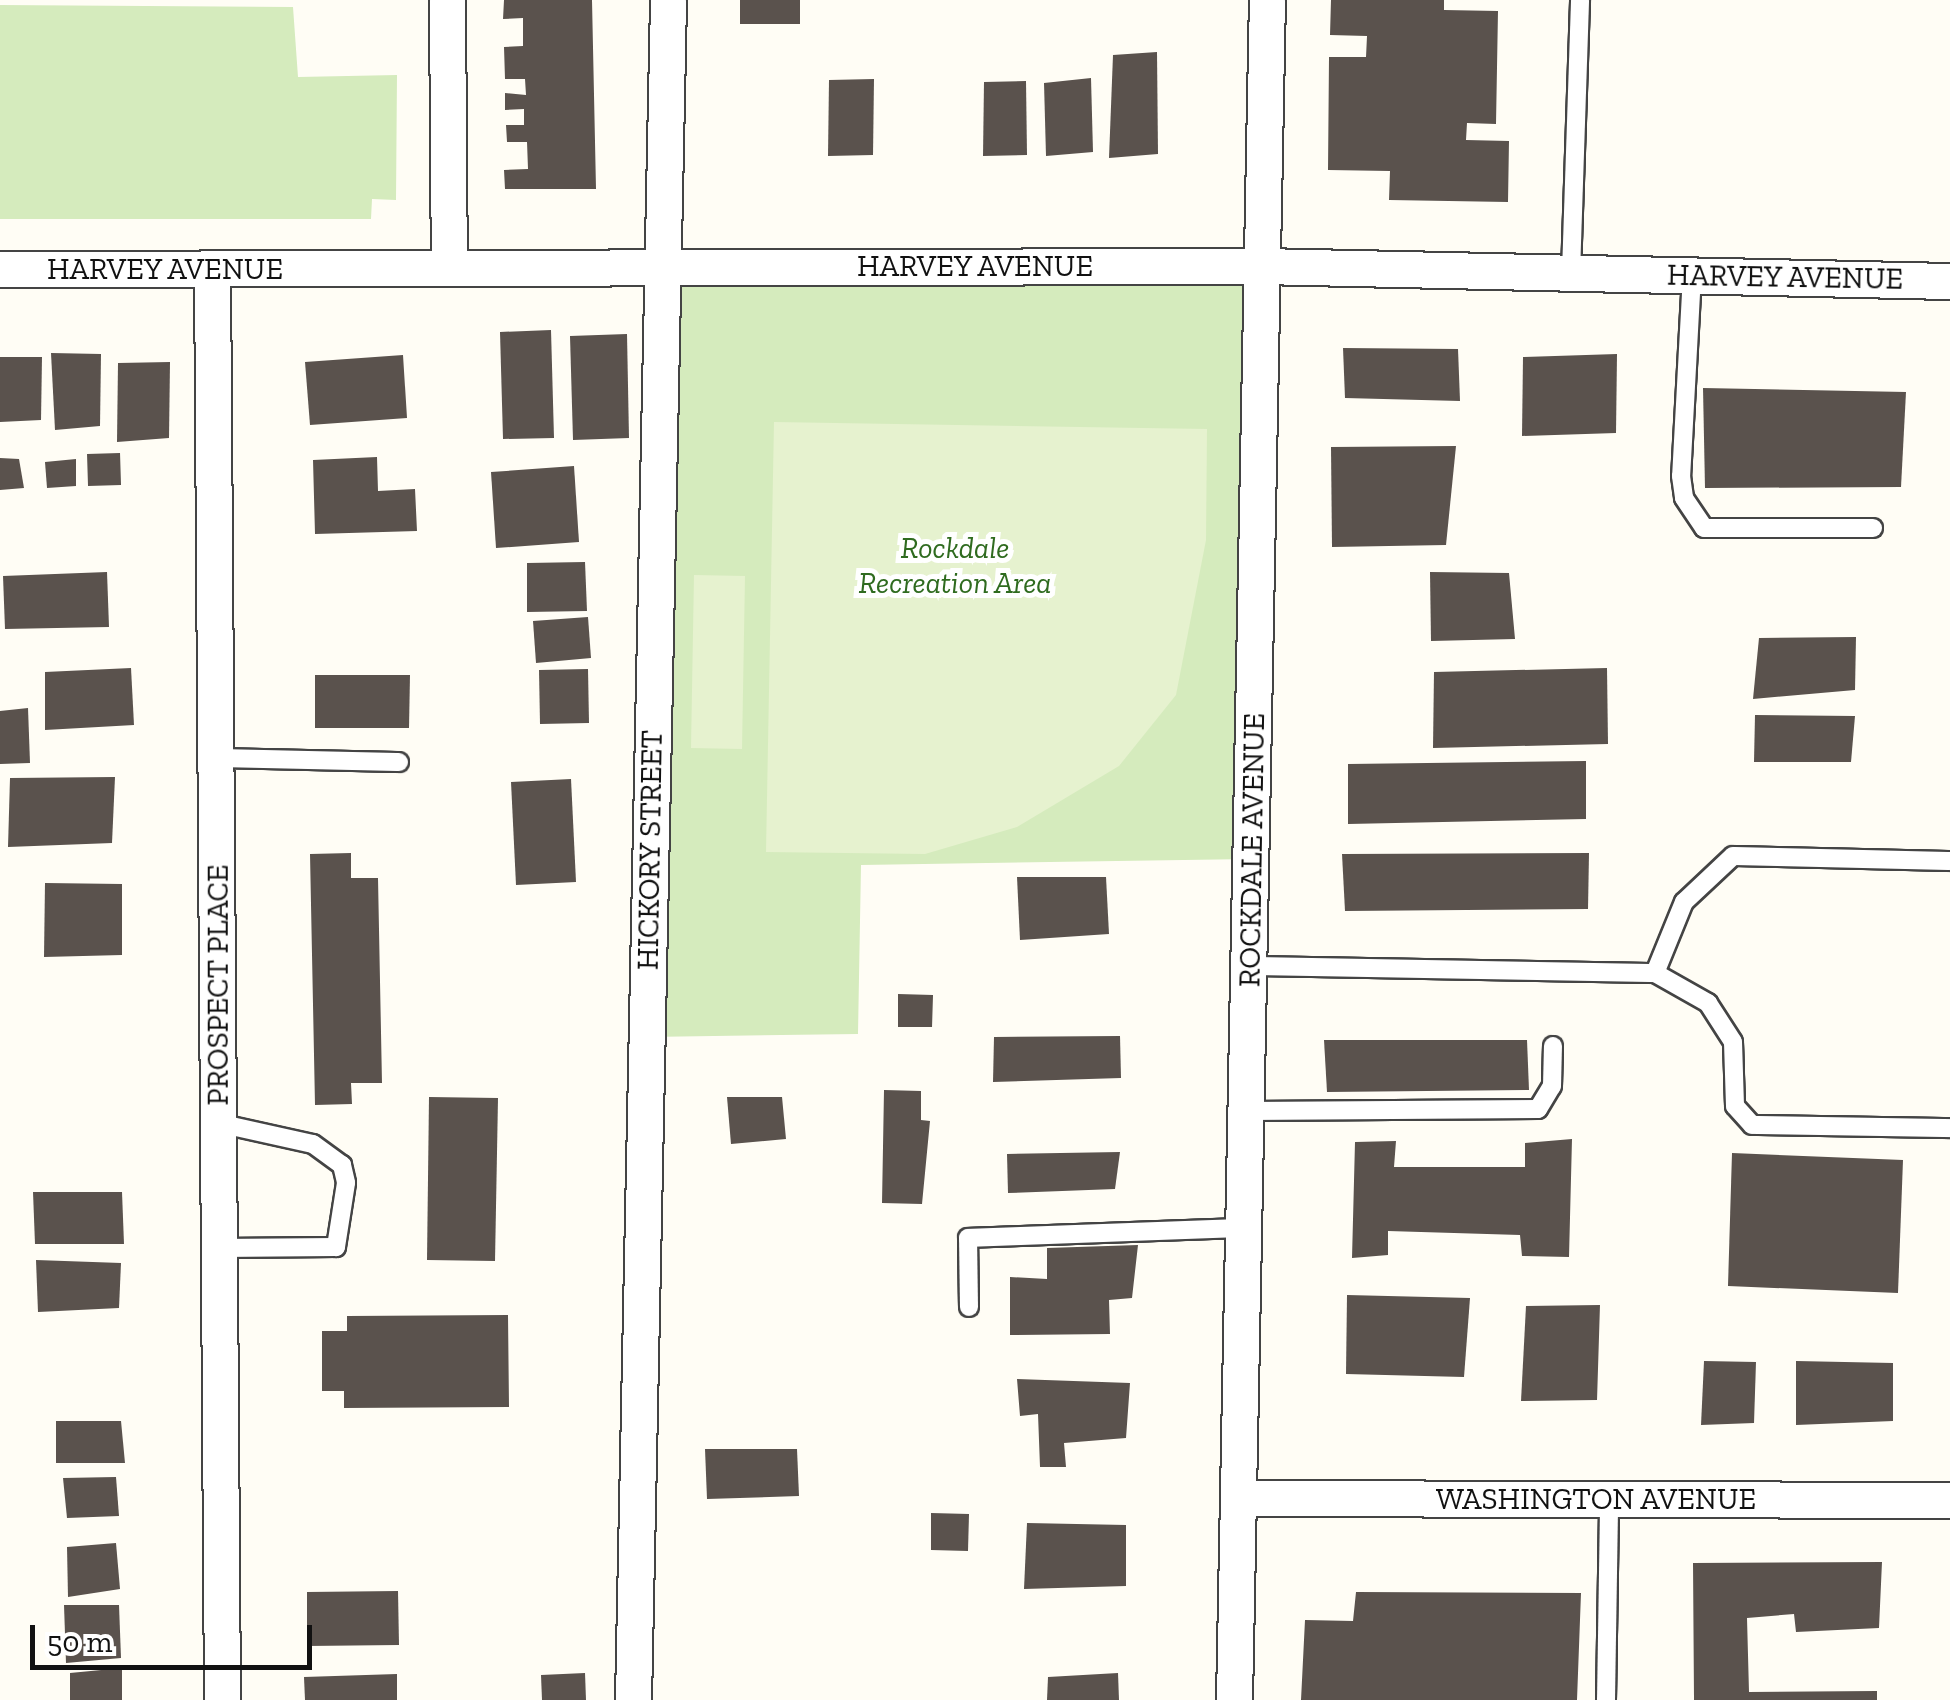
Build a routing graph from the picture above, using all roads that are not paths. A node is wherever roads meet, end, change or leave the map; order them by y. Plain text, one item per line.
1 (448, 0) edge
2 (668, 0) edge
3 (1267, 0) edge
4 (1580, 0) edge
5 (662, 266) junction
6 (1261, 266) junction
7 (450, 267) junction
8 (0, 269) edge
9 (212, 269) junction
10 (1571, 273) junction
11 (1692, 275) junction
12 (1950, 281) edge
13 (1873, 528) dead end
14 (217, 758) junction
15 (400, 762) dead end
16 (1950, 861) edge
17 (1250, 966) junction
18 (1655, 973) junction
19 (1553, 1046) dead end
20 (1248, 1112) junction
21 (218, 1122) junction
22 (1950, 1128) edge
23 (1245, 1228) junction
24 (219, 1248) junction
25 (969, 1306) dead end
26 (1241, 1498) junction
27 (1609, 1499) junction
28 (1950, 1500) edge
29 (222, 1700) edge
30 (633, 1700) edge
31 (1234, 1700) edge
32 (1606, 1700) edge

1 - 7 street
2 - 5 street, HICKORY STREET
3 - 6 street, ROCKDALE AVENUE
4 - 10 lane
5 - 6 street, HARVEY AVENUE
5 - 7 street, HARVEY AVENUE
5 - 30 street, HICKORY STREET
6 - 10 street, HARVEY AVENUE
6 - 17 street, ROCKDALE AVENUE
7 - 9 street, HARVEY AVENUE
8 - 9 street, HARVEY AVENUE
9 - 14 street, PROSPECT PLACE
10 - 11 street, HARVEY AVENUE
11 - 12 street, HARVEY AVENUE
11 - 13 lane
14 - 15 lane
14 - 21 street, PROSPECT PLACE
16 - 18 lane
17 - 18 lane
17 - 20 street, ROCKDALE AVENUE
18 - 22 lane
19 - 20 lane
20 - 23 street, ROCKDALE AVENUE
21 - 24 street, PROSPECT PLACE
21 - 24 lane
23 - 25 lane
23 - 26 street, ROCKDALE AVENUE
24 - 29 street, PROSPECT PLACE
26 - 27 street, WASHINGTON AVENUE
26 - 31 street, ROCKDALE AVENUE
27 - 28 street, WASHINGTON AVENUE
27 - 32 lane

